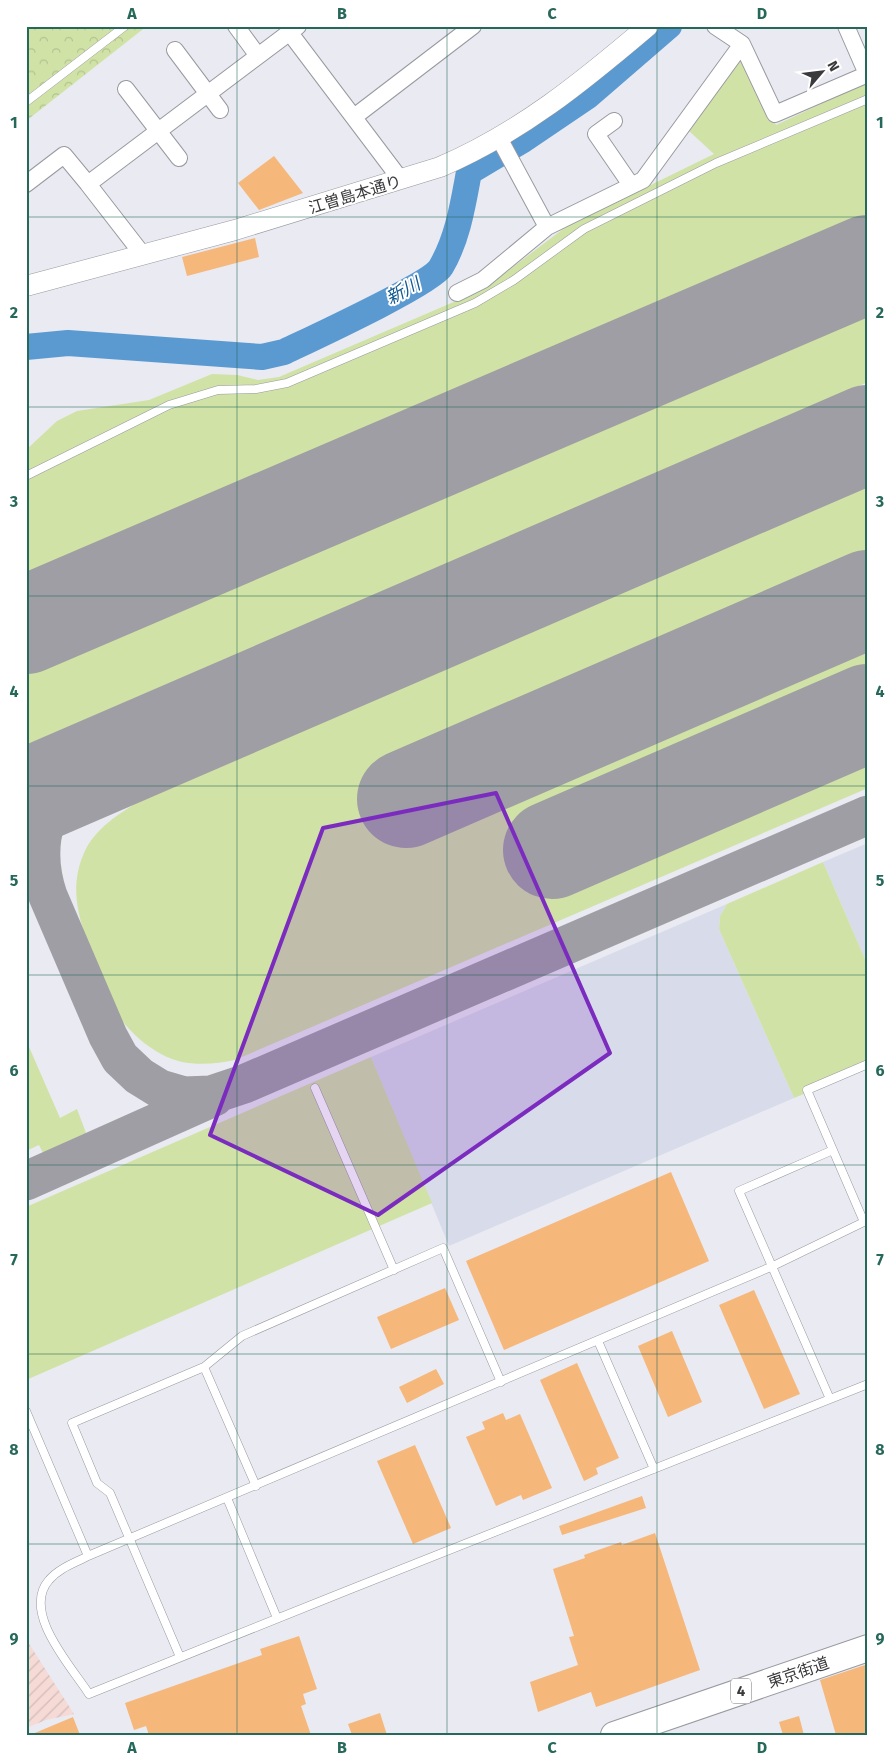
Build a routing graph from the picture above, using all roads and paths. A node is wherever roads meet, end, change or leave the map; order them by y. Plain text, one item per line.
1 (125, 26) edge
2 (236, 26) edge
3 (473, 26) edge
4 (648, 26) edge
5 (715, 26) edge
6 (846, 26) edge
7 (294, 29) edge
8 (742, 44) junction
9 (175, 50) dead end
10 (258, 56) junction
11 (867, 74) edge
12 (126, 89) dead end
13 (208, 94) junction
14 (868, 99) edge
15 (26, 102) edge
16 (220, 110) dead end
17 (354, 116) junction
18 (614, 121) dead end
19 (159, 132) junction
20 (499, 138) junction
21 (179, 158) dead end
22 (401, 180) junction
23 (26, 184) edge
24 (88, 184) junction
25 (631, 186) junction
26 (547, 227) junction
27 (143, 255) junction
28 (26, 286) edge
29 (457, 293) dead end
30 (26, 476) edge
31 (868, 1064) edge
32 (315, 1088) dead end
33 (833, 1150) junction
34 (866, 1221) edge
35 (773, 1266) junction
36 (394, 1270) junction
37 (598, 1341) junction
38 (204, 1367) junction
39 (501, 1382) junction
40 (868, 1384) edge
41 (830, 1399) junction
42 (26, 1411) edge
43 (654, 1469) junction
44 (256, 1486) junction
45 (227, 1498) junction
46 (130, 1539) junction
47 (88, 1556) junction
48 (277, 1618) junction
49 (868, 1648) edge
50 (180, 1657) junction
51 (614, 1735) edge

1 - 15 lane
2 - 10 street
3 - 17 street
4 - 20 street, 江曽島本通り
5 - 8 street
6 - 11 street
7 - 10 street
7 - 17 street
8 - 11 street
8 - 25 street
9 - 13 street
10 - 13 street
12 - 19 street
13 - 16 street
13 - 19 street
14 - 30 lane
17 - 22 street
18 - 25 street
19 - 21 street
19 - 24 street
20 - 22 street, 江曽島本通り
20 - 26 street
22 - 27 street, 江曽島本通り
23 - 24 street
24 - 27 street
25 - 26 street
26 - 29 street
27 - 28 street, 江曽島本通り
31 - 33 lane
32 - 36 lane
33 - 34 lane
33 - 35 lane
34 - 35 lane
35 - 37 lane
35 - 41 lane
36 - 38 lane
36 - 39 lane
37 - 39 lane
37 - 43 lane
38 - 44 lane
38 - 46 lane
39 - 44 lane
40 - 41 lane
41 - 43 lane
42 - 47 lane
43 - 48 lane
44 - 45 lane
45 - 46 lane
45 - 48 lane
46 - 47 lane
46 - 50 lane
47 - 50 lane
48 - 50 lane
49 - 51 highway, 東京街道 / 4

